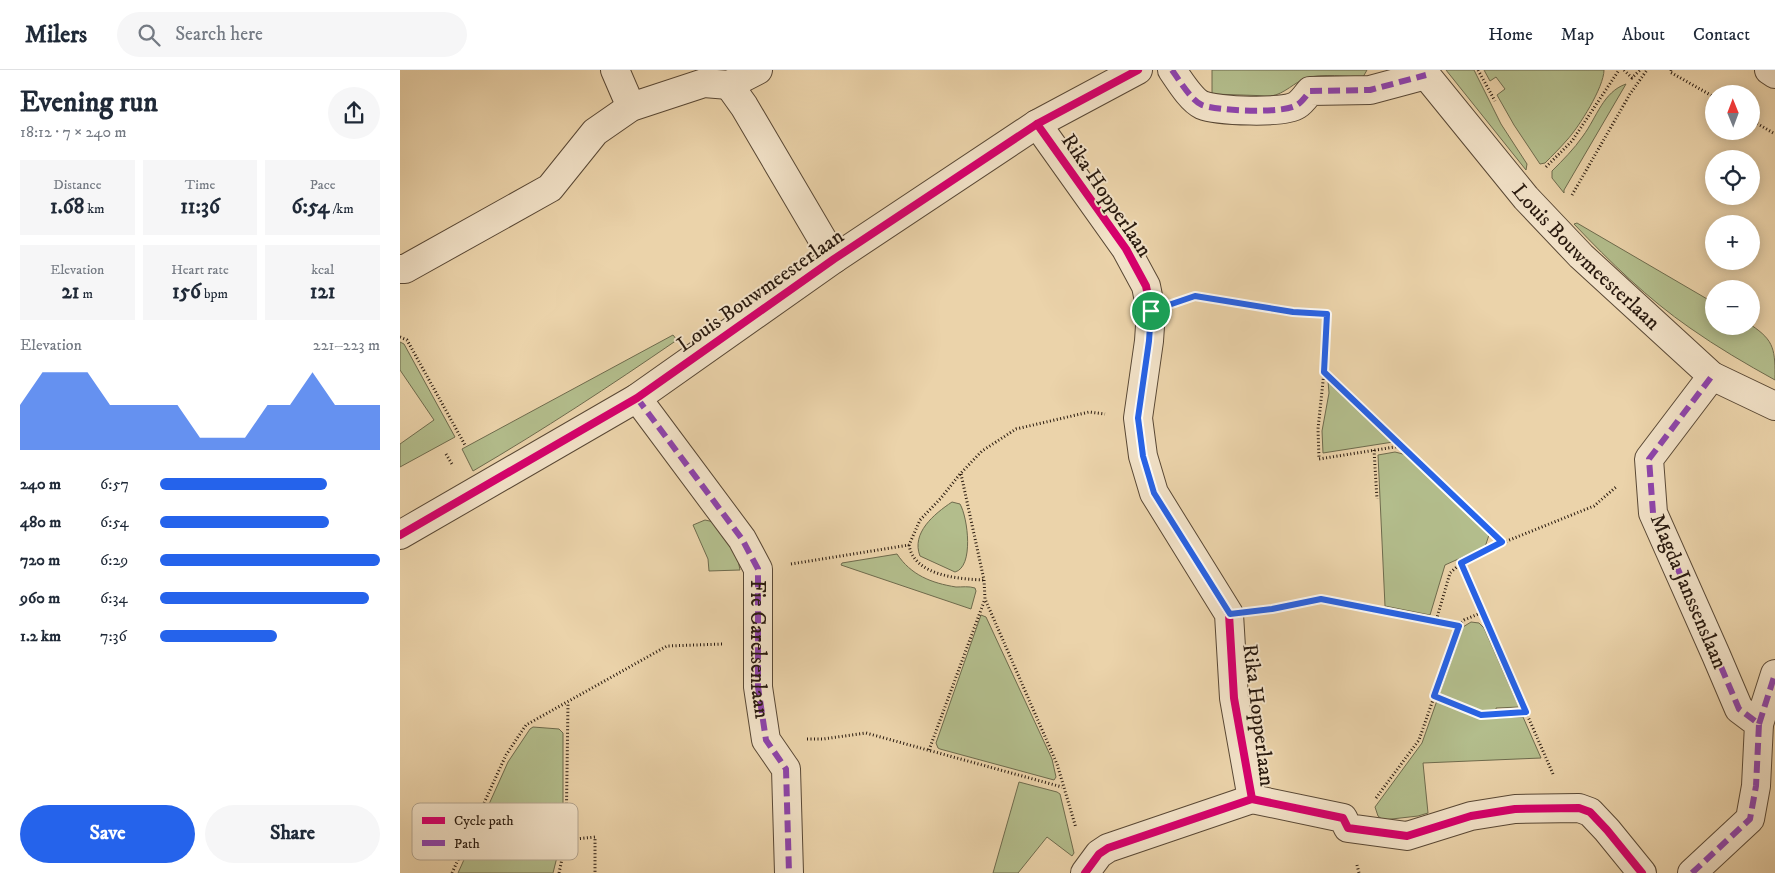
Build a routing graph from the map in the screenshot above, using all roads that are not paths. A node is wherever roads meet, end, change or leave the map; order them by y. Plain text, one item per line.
1 (615, 70) edge
2 (758, 70) edge
3 (1138, 70) edge
4 (1172, 70) edge
5 (1769, 70) edge
6 (1424, 72) edge
7 (1775, 74) edge
8 (729, 85) junction
9 (631, 107) junction
10 (1037, 124) junction
11 (834, 259) junction
12 (400, 269) edge
13 (1712, 376) junction
14 (637, 398) junction
15 (1775, 406) edge
16 (400, 535) edge
17 (1775, 674) edge
18 (1758, 724) junction
19 (1252, 800) junction
20 (1092, 864) edge
21 (789, 873) edge
22 (1642, 873) edge
23 (1692, 873) edge

1 - 9 street
2 - 8 street
3 - 10 street, Louis Bouwmeesterlaan
4 - 6 street, Louis Bouwmeesterlaan
5 - 7 street
6 - 13 street, Louis Bouwmeesterlaan
8 - 9 street
8 - 11 street
9 - 12 street
10 - 11 street, Louis Bouwmeesterlaan
10 - 19 street, Rika Hopperlaan
11 - 14 street, Louis Bouwmeesterlaan
13 - 15 street, Louis Bouwmeesterlaan
13 - 18 street, Magda Janssenslaan
14 - 16 street, Louis Bouwmeesterlaan
14 - 21 street, Fie Carelsenlaan
17 - 18 street
18 - 23 street
19 - 20 street
19 - 22 street

